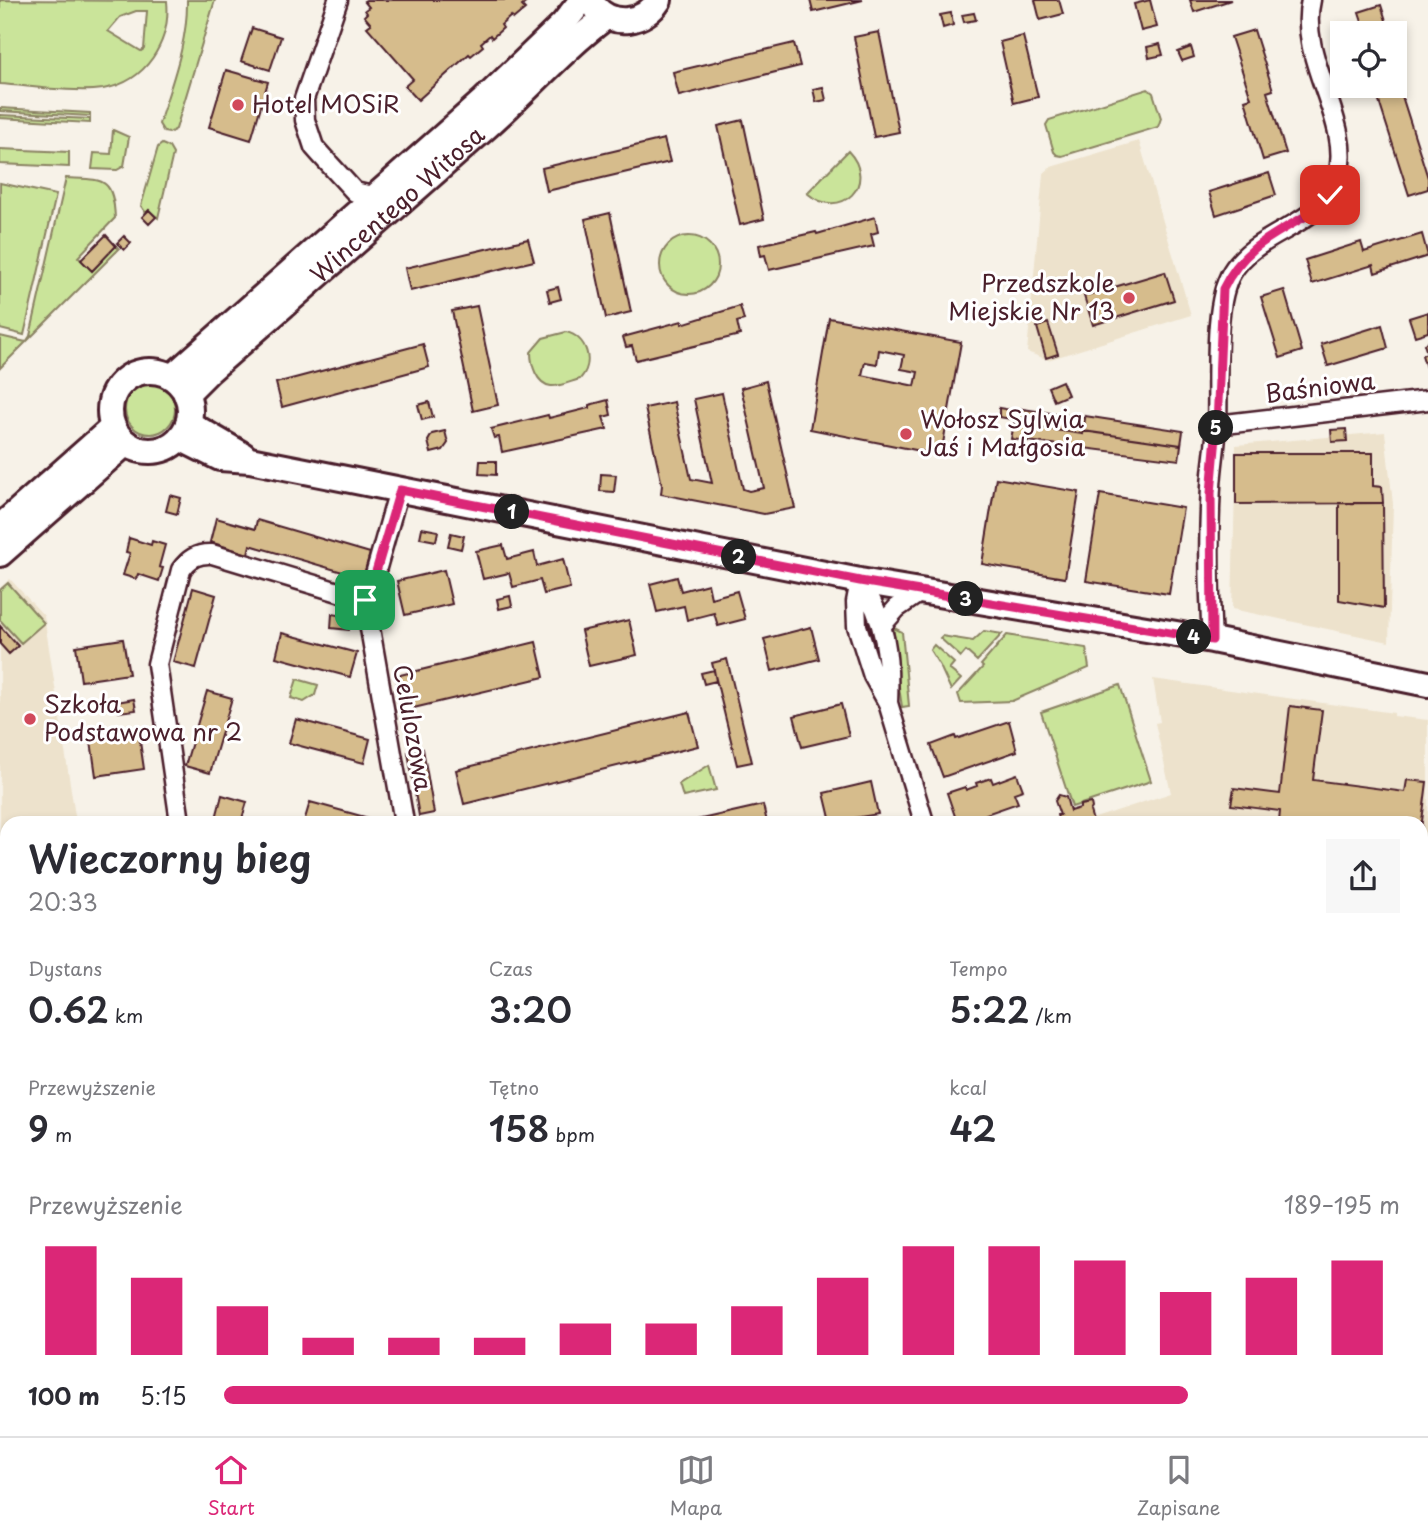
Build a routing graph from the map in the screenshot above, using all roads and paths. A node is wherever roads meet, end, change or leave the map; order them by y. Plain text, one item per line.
1 (338, 0) edge
2 (582, 0) edge
3 (659, 0) edge
4 (1311, 0) edge
5 (598, 8) edge
6 (363, 201) junction
7 (179, 385) junction
8 (1428, 400) edge
9 (1217, 425) junction
10 (184, 430) junction
11 (120, 435) junction
12 (400, 490) junction
13 (0, 527) edge
14 (0, 554) edge
15 (860, 581) junction
16 (919, 592) junction
17 (365, 600) junction
18 (883, 625) junction
19 (1212, 640) junction
20 (1428, 684) edge
21 (888, 703) junction
22 (179, 816) edge
23 (403, 816) edge
24 (920, 816) edge

1 - 6 street
2 - 6 main road, Wincentego Witosa
3 - 5 main road
4 - 9 street
5 - 7 main road, Wincentego Witosa
6 - 7 main road, Wincentego Witosa
7 - 10 main road
7 - 11 main road
8 - 9 street, Baśniowa
9 - 19 street
10 - 11 main road
10 - 12 main road
11 - 13 main road
11 - 14 main road
12 - 15 main road
12 - 17 street
15 - 16 main road
15 - 18 street
15 - 21 street
16 - 18 street
16 - 19 main road
17 - 22 street
17 - 23 street, Celulozowa
18 - 21 street
19 - 20 main road
21 - 24 street

